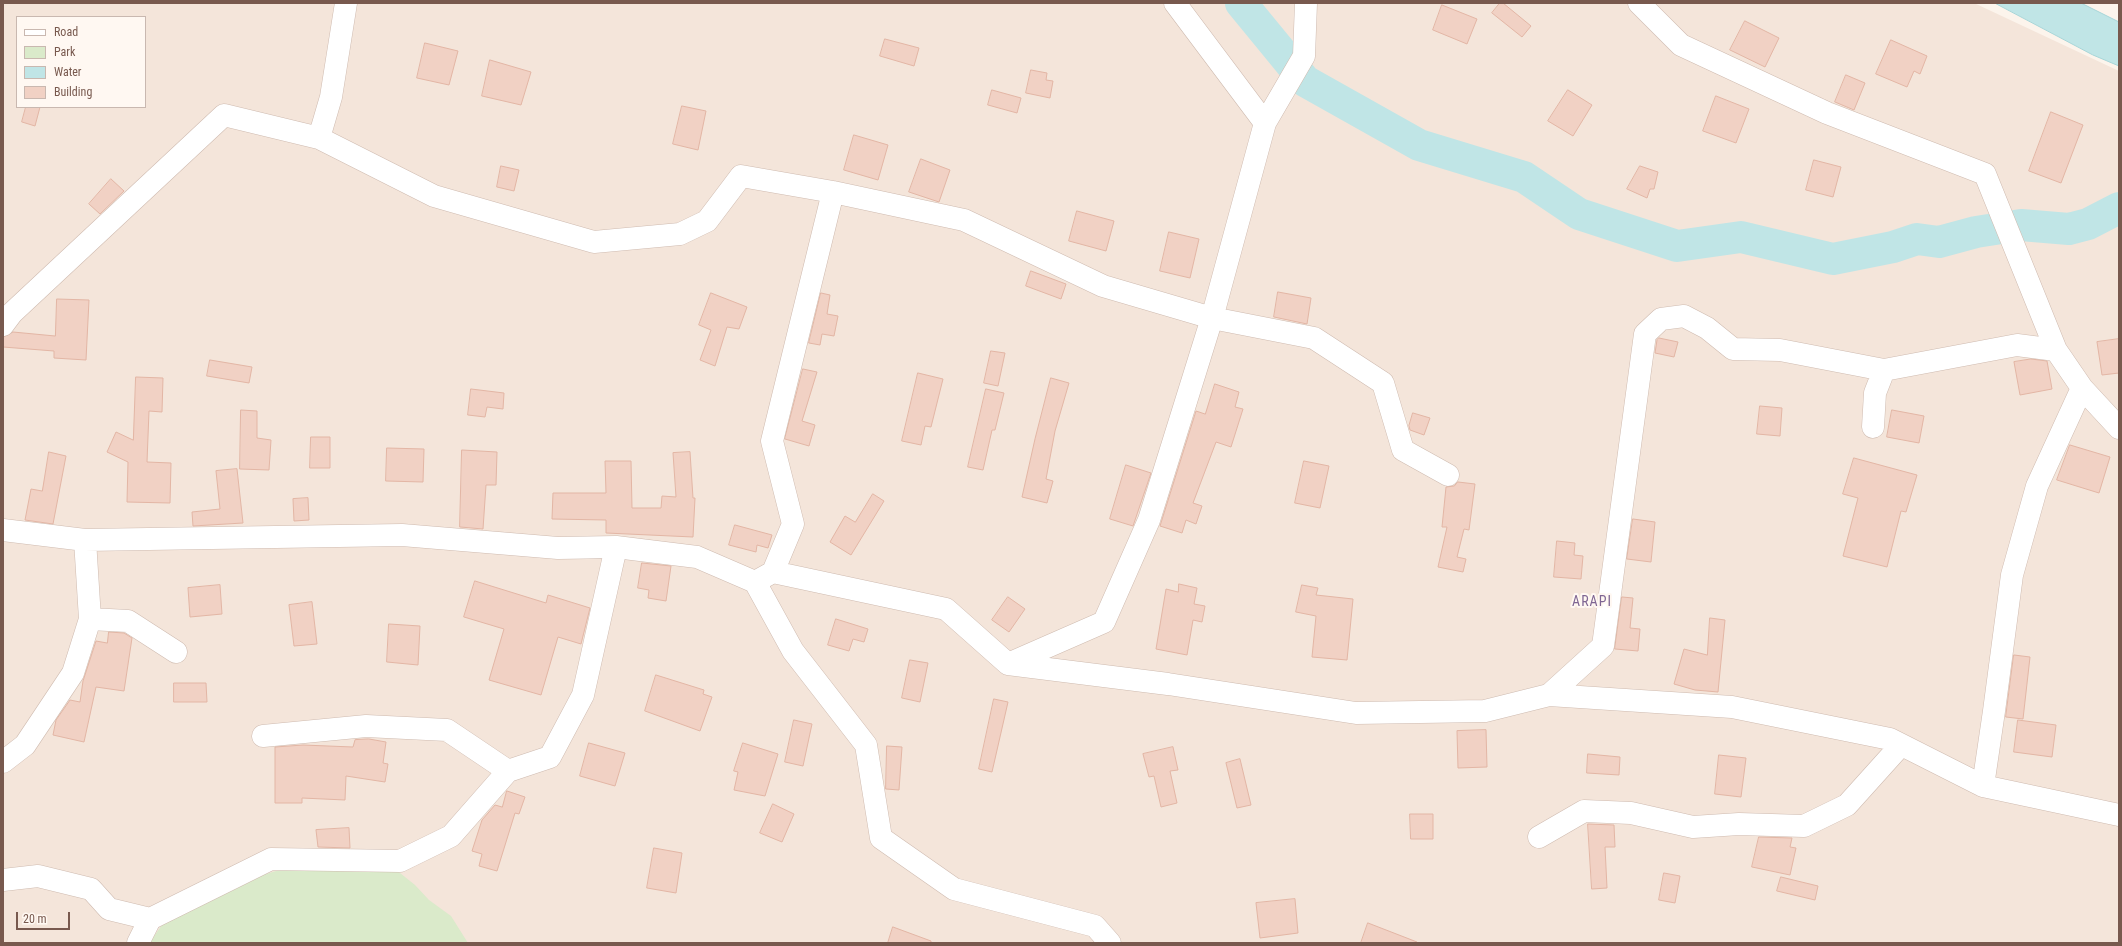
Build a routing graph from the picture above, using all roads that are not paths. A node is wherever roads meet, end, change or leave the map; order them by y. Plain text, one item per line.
1 (346, 3) edge
2 (1176, 3) edge
3 (1306, 3) edge
4 (1639, 3) edge
5 (1265, 123) junction
6 (319, 138) junction
7 (833, 192) junction
8 (1212, 318) junction
9 (3, 325) edge
10 (2056, 350) junction
11 (1884, 370) junction
12 (2082, 388) junction
13 (1873, 427) dead end
14 (2119, 428) edge
15 (1448, 475) dead end
16 (3, 530) edge
17 (85, 540) junction
18 (616, 547) junction
19 (764, 577) junction
20 (90, 619) junction
21 (176, 652) dead end
22 (1008, 664) junction
23 (1550, 695) junction
24 (263, 736) dead end
25 (1901, 745) junction
26 (3, 762) edge
27 (508, 771) junction
28 (1983, 786) junction
29 (2119, 815) edge
30 (1540, 837) dead end
31 (3, 880) edge
32 (150, 919) junction
33 (138, 943) edge
34 (1110, 943) edge

1 - 6 street
2 - 5 street
3 - 5 street
4 - 10 street
5 - 8 street
6 - 7 street
6 - 9 street
7 - 8 street
7 - 19 street
8 - 15 street
8 - 22 street
10 - 11 street
10 - 12 street
11 - 13 street
11 - 23 street
12 - 14 street
12 - 28 street
16 - 17 street
17 - 18 street
17 - 20 street
18 - 19 street
18 - 27 street
19 - 22 street
19 - 34 street
20 - 21 street
20 - 26 street
22 - 23 street
23 - 25 street
24 - 27 street
25 - 28 street
25 - 30 street
27 - 32 street
28 - 29 street
31 - 32 street
32 - 33 street

